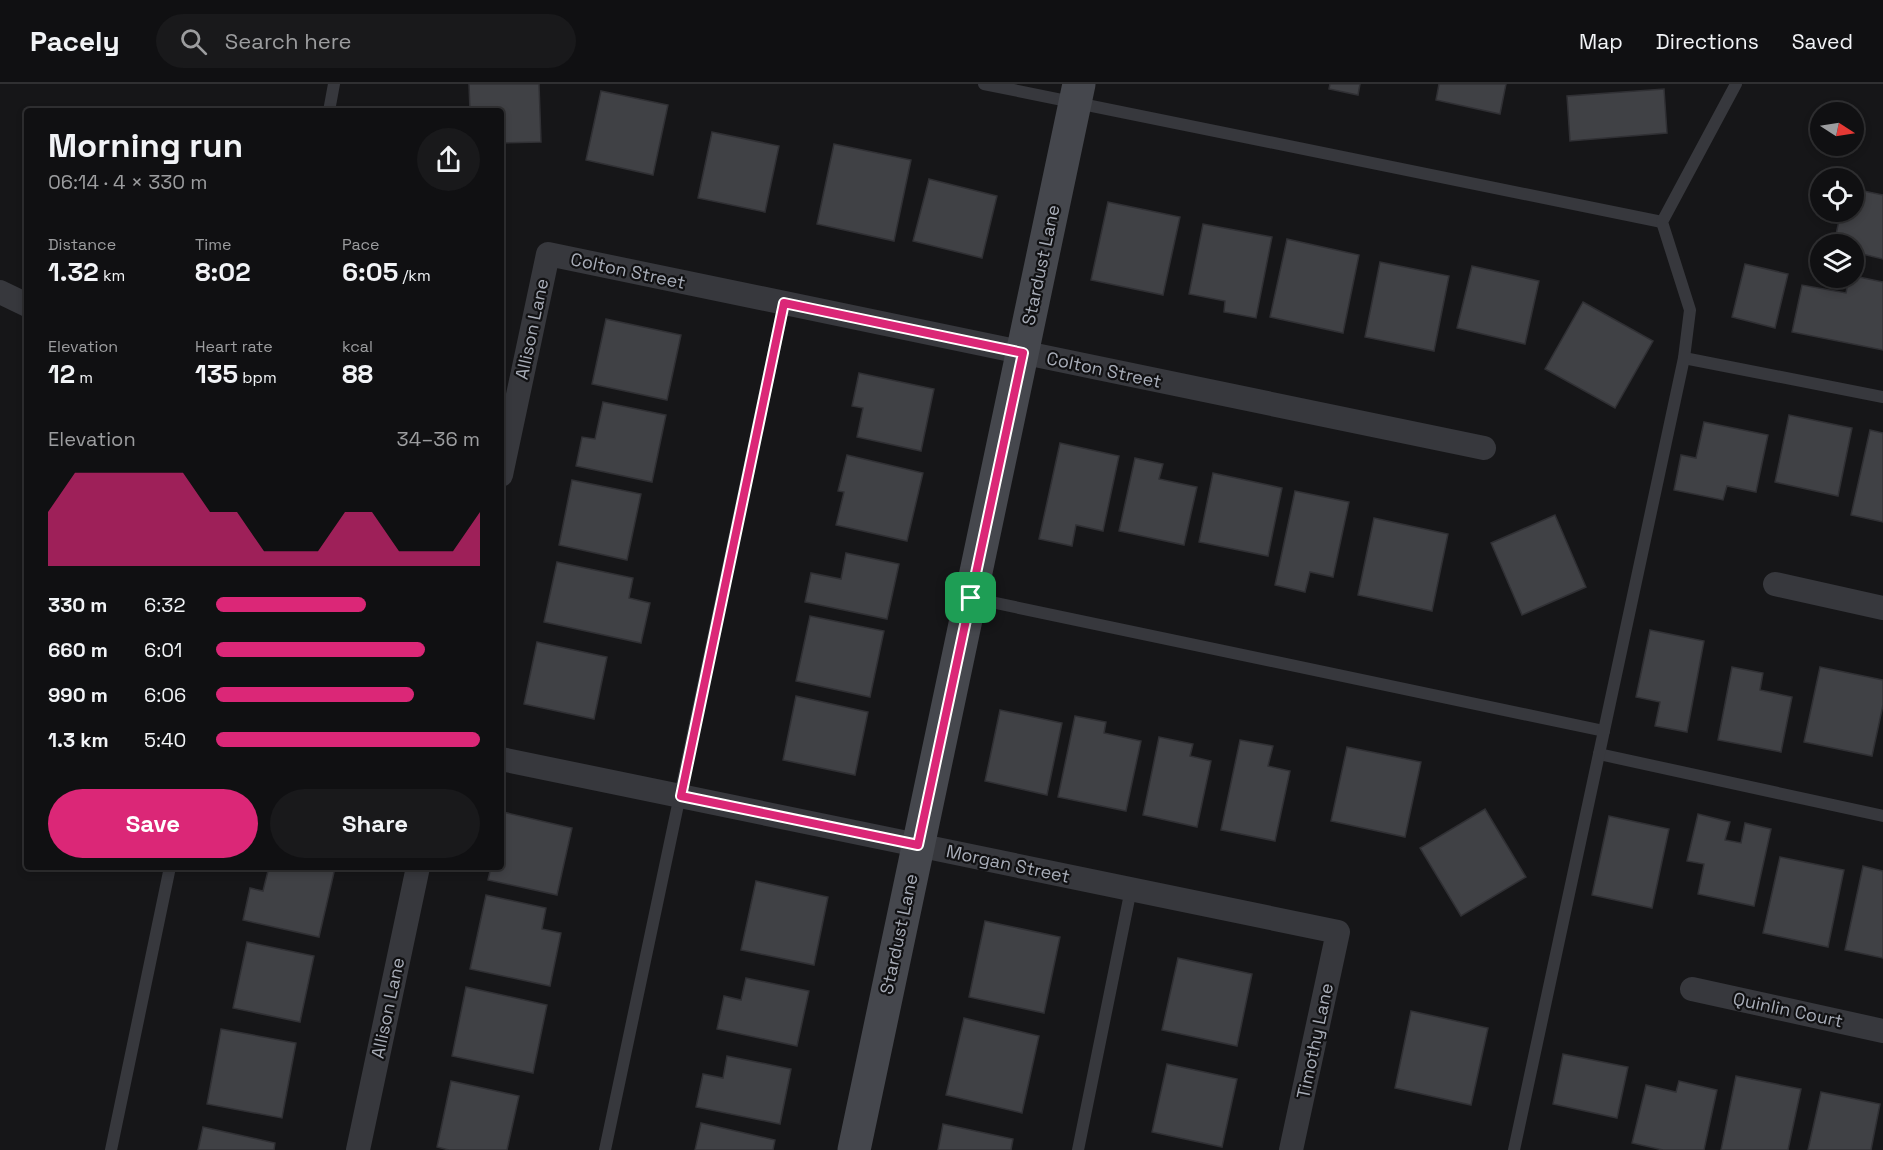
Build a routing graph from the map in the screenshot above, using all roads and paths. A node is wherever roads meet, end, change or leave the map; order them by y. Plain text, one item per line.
1 (334, 84) edge
2 (984, 84) edge
3 (1736, 84) edge
4 (1077, 94) edge
5 (330, 108) edge
6 (1662, 222) junction
7 (548, 254) joint
8 (0, 292) edge
9 (784, 303) junction
10 (24, 304) edge
11 (1023, 353) junction
12 (1684, 358) junction
13 (1883, 397) edge
14 (1484, 448) dead end
15 (504, 461) edge
16 (1775, 584) dead end
17 (971, 598) junction
18 (1883, 608) edge
19 (1604, 731) junction
20 (1599, 754) junction
21 (504, 760) edge
22 (681, 796) junction
23 (1883, 816) edge
24 (918, 845) junction
25 (169, 870) edge
26 (417, 870) edge
27 (1131, 889) junction
28 (1338, 932) joint
29 (1692, 989) dead end
30 (1883, 1030) edge
31 (111, 1150) edge
32 (358, 1150) edge
33 (605, 1150) edge
34 (854, 1150) edge
35 (1078, 1150) edge
36 (1292, 1150) edge
37 (1514, 1150) edge

1 - 5 lane
2 - 4 lane
3 - 6 lane
4 - 6 lane
4 - 11 street, Stardust Lane
6 - 12 lane
7 - 9 street, Colton Street
7 - 15 street, Allison Lane
8 - 10 street
9 - 11 street, Colton Street
9 - 22 lane
11 - 14 street, Colton Street
11 - 17 street, Stardust Lane
12 - 13 lane
12 - 19 lane
16 - 18 street
17 - 19 lane
17 - 24 street, Stardust Lane
19 - 20 lane
20 - 23 lane
20 - 37 lane
21 - 22 street, Morgan Street
22 - 24 street, Morgan Street
22 - 33 lane
24 - 27 street, Morgan Street
24 - 34 street, Stardust Lane
25 - 31 lane
26 - 32 street, Allison Lane
27 - 28 street, Morgan Street
27 - 35 lane
28 - 36 street, Timothy Lane
29 - 30 street, Quinlin Court

